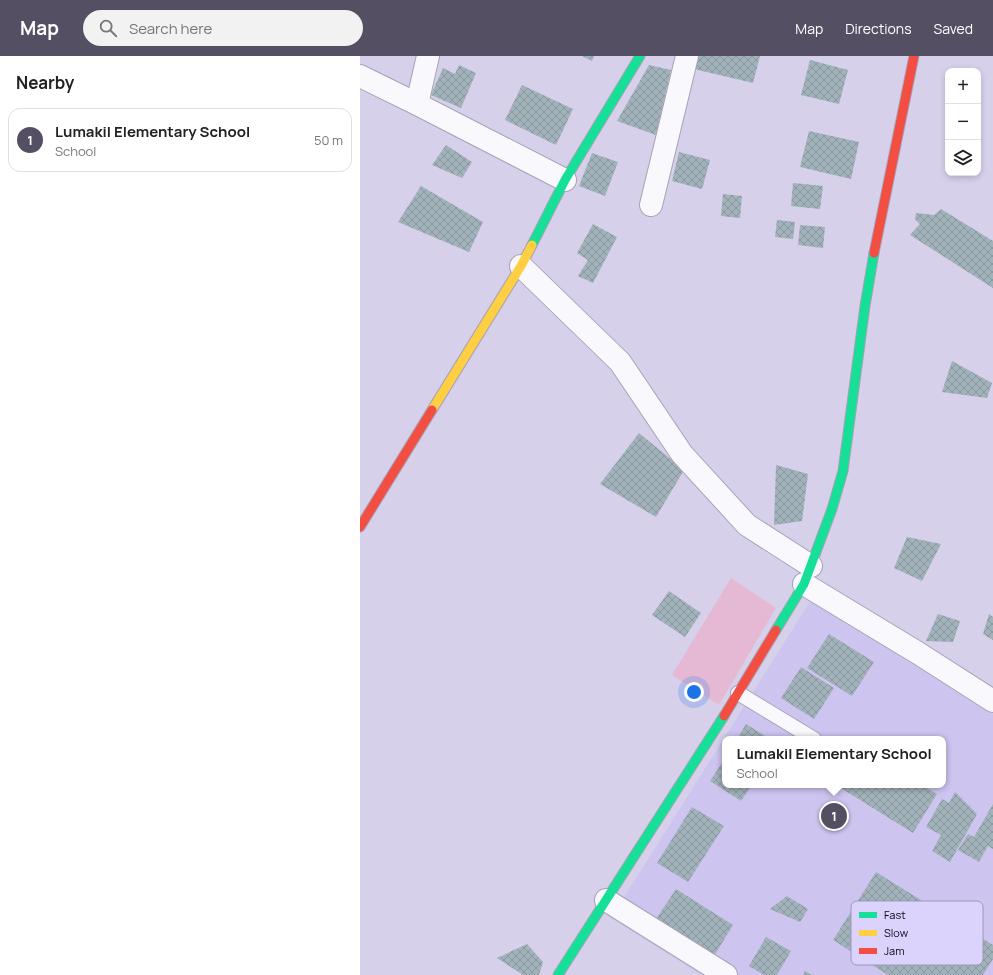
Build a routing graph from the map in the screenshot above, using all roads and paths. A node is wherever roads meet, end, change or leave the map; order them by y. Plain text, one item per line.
1 (428, 56) edge
2 (640, 56) edge
3 (687, 56) edge
4 (914, 56) edge
5 (360, 76) edge
6 (418, 104) junction
7 (565, 180) junction
8 (651, 205) dead end
9 (521, 266) junction
10 (360, 527) edge
11 (808, 575) junction
12 (738, 693) junction
13 (993, 701) edge
14 (809, 736) edge
15 (606, 900) junction
16 (558, 975) edge
17 (726, 975) edge

1 - 6 street
2 - 7 street
3 - 8 street
4 - 11 street
5 - 6 street
6 - 7 street
7 - 9 street
9 - 10 street
9 - 11 street
11 - 12 street
11 - 13 street
12 - 14 lane
12 - 15 street
15 - 16 street
15 - 17 street

